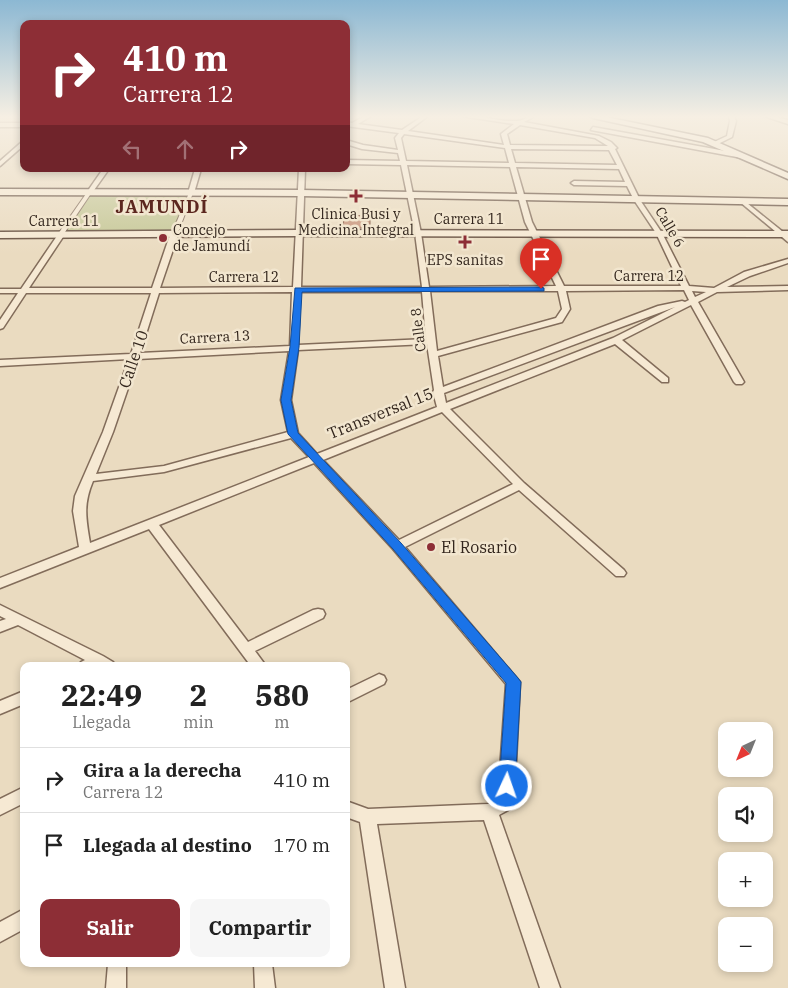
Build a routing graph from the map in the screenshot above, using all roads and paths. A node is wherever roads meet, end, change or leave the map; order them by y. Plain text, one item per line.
1 (352, 162) edge
2 (619, 162) edge
3 (755, 162) edge
4 (404, 163) junction
5 (512, 165) junction
6 (621, 166) junction
7 (763, 166) junction
8 (104, 172) edge
9 (197, 172) edge
10 (302, 172) edge
11 (788, 176) edge
12 (788, 180) edge
13 (574, 183) dead end
14 (630, 184) junction
15 (0, 192) edge
16 (90, 192) junction
17 (191, 193) junction
18 (301, 193) junction
19 (411, 196) junction
20 (520, 198) junction
21 (637, 200) junction
22 (742, 202) junction
23 (788, 202) edge
24 (299, 233) junction
25 (418, 233) junction
26 (532, 233) junction
27 (659, 233) junction
28 (61, 234) junction
29 (784, 234) edge
30 (0, 235) edge
31 (174, 235) junction
32 (788, 240) edge
33 (788, 261) edge
34 (688, 288) junction
35 (788, 288) edge
36 (560, 289) junction
37 (25, 290) junction
38 (298, 290) junction
39 (426, 290) junction
40 (714, 290) junction
41 (0, 291) edge
42 (155, 291) junction
43 (691, 302) junction
44 (0, 326) edge
45 (616, 340) junction
46 (430, 341) junction
47 (294, 347) junction
48 (433, 354) junction
49 (136, 355) junction
50 (0, 363) edge
51 (665, 380) dead end
52 (739, 382) dead end
53 (438, 392) junction
54 (442, 407) junction
55 (293, 434) junction
56 (317, 457) junction
57 (89, 478) junction
58 (520, 485) junction
59 (151, 523) junction
60 (397, 546) junction
61 (85, 549) junction
62 (620, 573) dead end
63 (0, 583) edge
64 (0, 610) edge
65 (318, 614) dead end
66 (19, 619) junction
67 (0, 627) edge
68 (246, 650) junction
69 (94, 662) edge
70 (256, 662) edge
71 (379, 680) dead end
72 (350, 695) edge
73 (20, 699) edge
74 (0, 708) edge
75 (20, 796) edge
76 (0, 807) edge
77 (350, 810) edge
78 (490, 812) junction
79 (368, 817) junction
80 (20, 920) edge
81 (0, 933) edge
82 (117, 967) edge
83 (263, 967) edge
84 (116, 988) edge
85 (265, 988) edge
86 (395, 988) edge
87 (550, 988) edge

1 - 4 street
2 - 6 street, Calle 6
3 - 7 main road
4 - 5 street
4 - 19 street, Calle 8
5 - 6 street
5 - 20 street
6 - 14 street, Calle 6
7 - 11 main road
7 - 12 main road
8 - 16 street
9 - 17 street, Calle 10
10 - 18 street
13 - 14 street
14 - 21 street, Calle 6
15 - 16 main road
16 - 17 main road
16 - 28 street
17 - 18 main road
17 - 31 street, Calle 10
18 - 19 main road
18 - 24 street
19 - 20 main road
19 - 25 street, Calle 8
20 - 21 main road
20 - 26 street
21 - 22 main road
21 - 27 street, Calle 6
22 - 23 main road
22 - 29 street
24 - 25 main road, Carrera 11
24 - 31 main road, Carrera 11
24 - 38 street
25 - 26 main road, Carrera 11
25 - 39 street, Calle 8
26 - 27 main road, Carrera 11
26 - 36 street
27 - 29 main road, Carrera 11
27 - 34 street, Calle 6
28 - 30 main road, Carrera 11
28 - 31 main road, Carrera 11
28 - 37 street
29 - 32 street
31 - 42 street, Calle 10
33 - 40 street, Transversal 15
34 - 36 street, Carrera 12
34 - 40 street, Carrera 12
34 - 43 street, Calle 6
35 - 40 street, Carrera 12
36 - 39 street, Carrera 12
36 - 48 street
37 - 41 street, Carrera 12
37 - 42 street, Carrera 12
37 - 44 street
38 - 39 street, Carrera 12
38 - 42 street, Carrera 12
38 - 47 street
39 - 46 street, Calle 8
40 - 43 street, Transversal 15
42 - 49 street, Calle 10
43 - 45 street, Transversal 15
43 - 52 street, Calle 6
43 - 53 street
45 - 51 street
45 - 54 street, Transversal 15
46 - 47 street, Carrera 13
46 - 48 street, Calle 8
47 - 49 street, Carrera 13
47 - 55 street
48 - 53 street, Calle 8
49 - 50 street, Carrera 13
49 - 57 street, Calle 10
53 - 54 street, Calle 8
54 - 56 street, Transversal 15
54 - 58 street
55 - 56 street
55 - 57 street
56 - 59 street, Transversal 15
56 - 60 street
57 - 61 street, Calle 10
58 - 60 street
58 - 62 street
59 - 61 street, Transversal 15
59 - 68 street
60 - 78 street
61 - 63 street, Transversal 15
64 - 66 street
65 - 68 street
66 - 67 street
66 - 69 street
68 - 70 street
71 - 72 street
73 - 74 street
75 - 76 street
77 - 79 street
78 - 79 street
78 - 87 street
79 - 86 street
80 - 81 street
82 - 84 street
83 - 85 street

